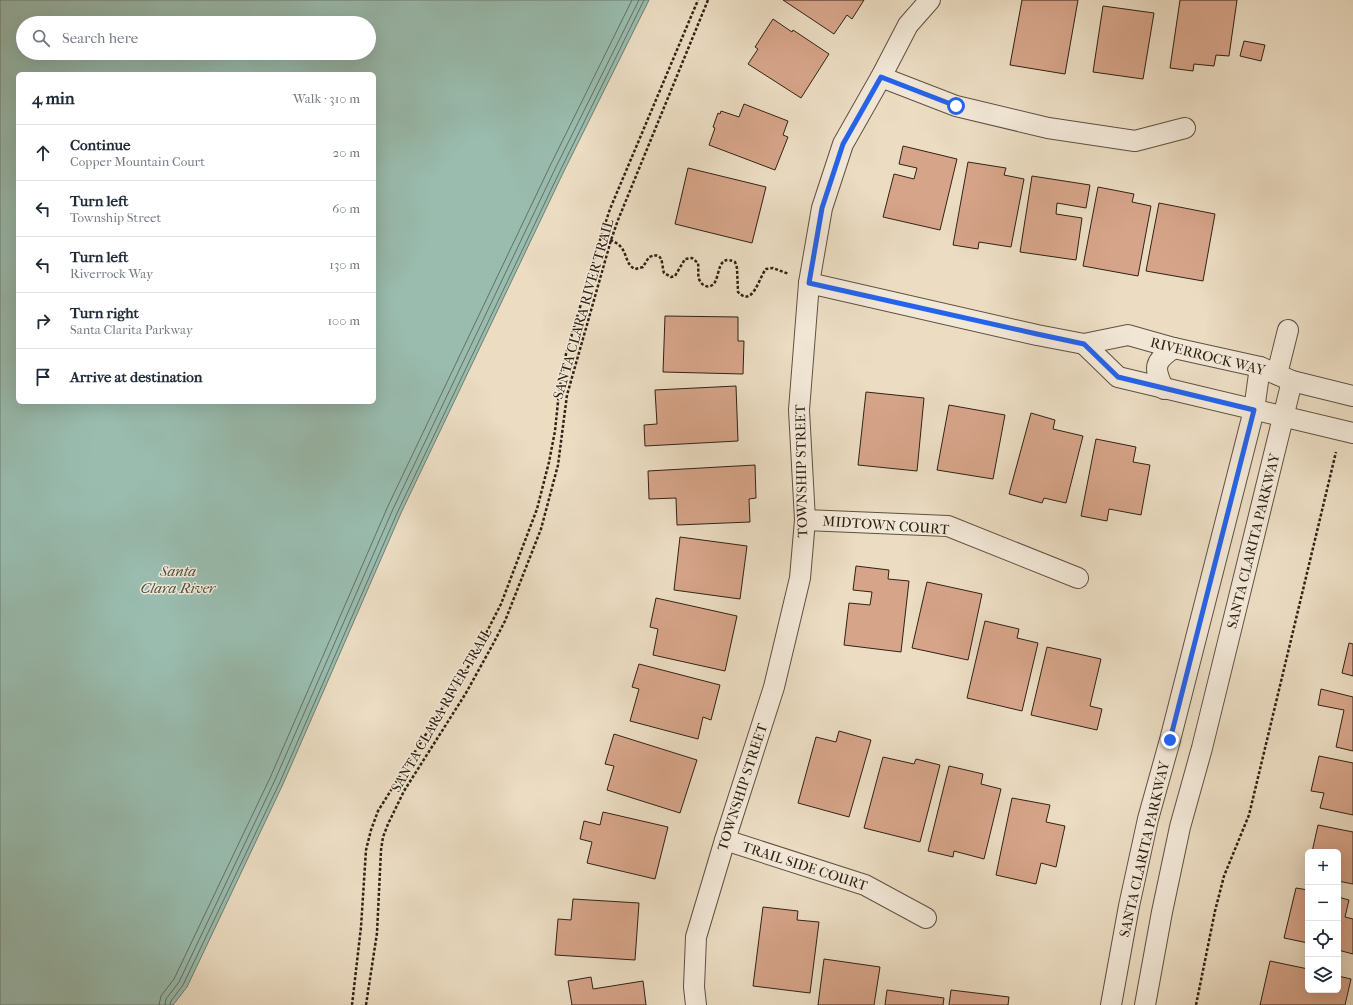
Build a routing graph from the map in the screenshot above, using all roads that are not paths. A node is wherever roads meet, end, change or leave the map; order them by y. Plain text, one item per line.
1 (930, 0) edge
2 (881, 77) junction
3 (1185, 128) dead end
4 (809, 283) junction
5 (1288, 330) dead end
6 (1084, 344) junction
7 (1174, 348) junction
8 (1276, 374) junction
9 (1164, 389) junction
10 (1353, 396) edge
11 (1254, 410) junction
12 (1283, 417) junction
13 (1347, 431) edge
14 (804, 520) junction
15 (1078, 578) dead end
16 (724, 840) junction
17 (926, 918) dead end
18 (696, 1005) edge
19 (1111, 1005) edge
20 (1145, 1005) edge

1 - 2 street, TOWNSHIP STREET
2 - 3 street
2 - 4 street, TOWNSHIP STREET
4 - 6 street, RIVERROCK WAY
4 - 14 street, TOWNSHIP STREET
5 - 8 street, SANTA CLARITA PARKWAY
6 - 7 street, RIVERROCK WAY
6 - 9 street
7 - 8 street, RIVERROCK WAY
7 - 9 street
8 - 10 street, RIVERROCK WAY
8 - 11 street, SANTA CLARITA PARKWAY
8 - 12 street, SANTA CLARITA PARKWAY
9 - 11 street
11 - 12 street
11 - 19 street, SANTA CLARITA PARKWAY
12 - 13 street
12 - 20 street, SANTA CLARITA PARKWAY
14 - 15 street, MIDTOWN COURT
14 - 16 street, TOWNSHIP STREET
16 - 17 street, TRAIL SIDE COURT
16 - 18 street, TOWNSHIP STREET

